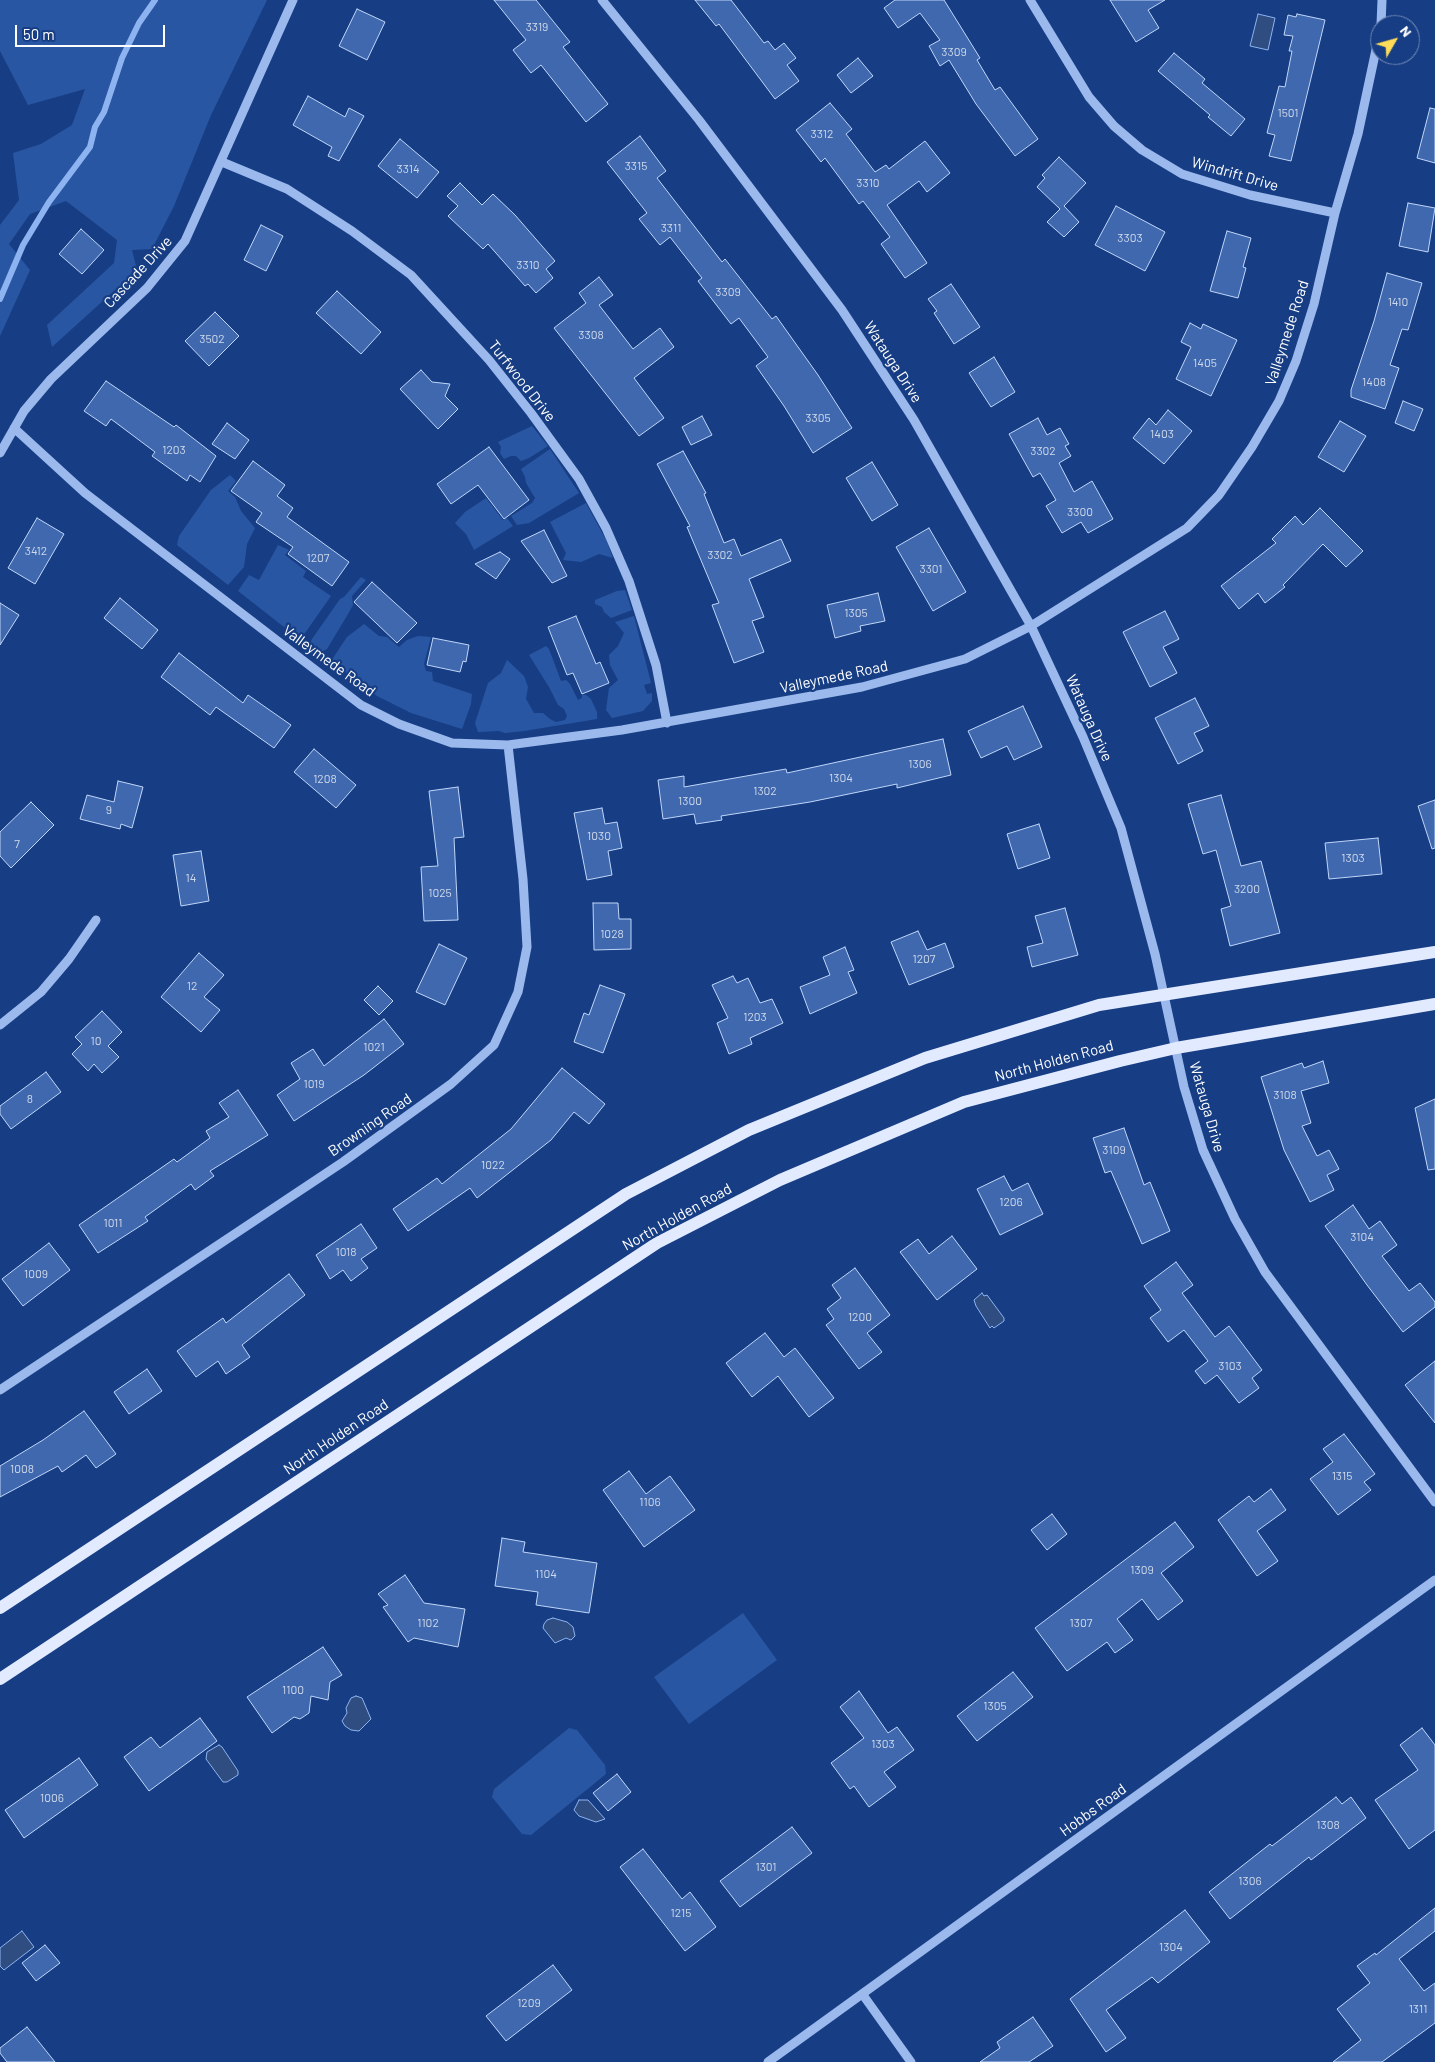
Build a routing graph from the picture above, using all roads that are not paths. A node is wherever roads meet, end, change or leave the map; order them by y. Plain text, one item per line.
1 (293, 0) edge
2 (602, 0) edge
3 (1030, 0) edge
4 (1382, 0) edge
5 (1381, 15) edge
6 (1373, 65) edge
7 (222, 162) junction
8 (1334, 213) junction
9 (14, 428) junction
10 (0, 453) edge
11 (1031, 626) junction
12 (667, 723) junction
13 (508, 745) junction
14 (96, 920) dead end
15 (1435, 952) edge
16 (1164, 993) junction
17 (1435, 1004) edge
18 (0, 1026) edge
19 (1176, 1048) junction
20 (0, 1390) edge
21 (1435, 1502) edge
22 (1435, 1580) edge
23 (0, 1608) edge
24 (0, 1679) edge
25 (863, 1995) junction
26 (768, 2062) edge
27 (911, 2062) edge

1 - 7 street, Cascade Drive
2 - 11 street, Watauga Drive
3 - 8 street, Windrift Drive
4 - 5 street
6 - 8 street, Valleymede Road
7 - 9 street, Cascade Drive
7 - 12 street, Turfwood Drive
8 - 11 street, Valleymede Road
9 - 10 street, Cascade Drive
9 - 13 street, Valleymede Road
11 - 12 street, Valleymede Road
11 - 16 street, Watauga Drive
12 - 13 street, Valleymede Road
13 - 20 street, Browning Road
14 - 18 street
15 - 16 main road
16 - 19 street, Watauga Drive
16 - 23 main road
17 - 19 main road, North Holden Road
19 - 21 street, Watauga Drive
19 - 24 main road, North Holden Road
22 - 25 street, Hobbs Road
25 - 26 street, Hobbs Road
25 - 27 street

